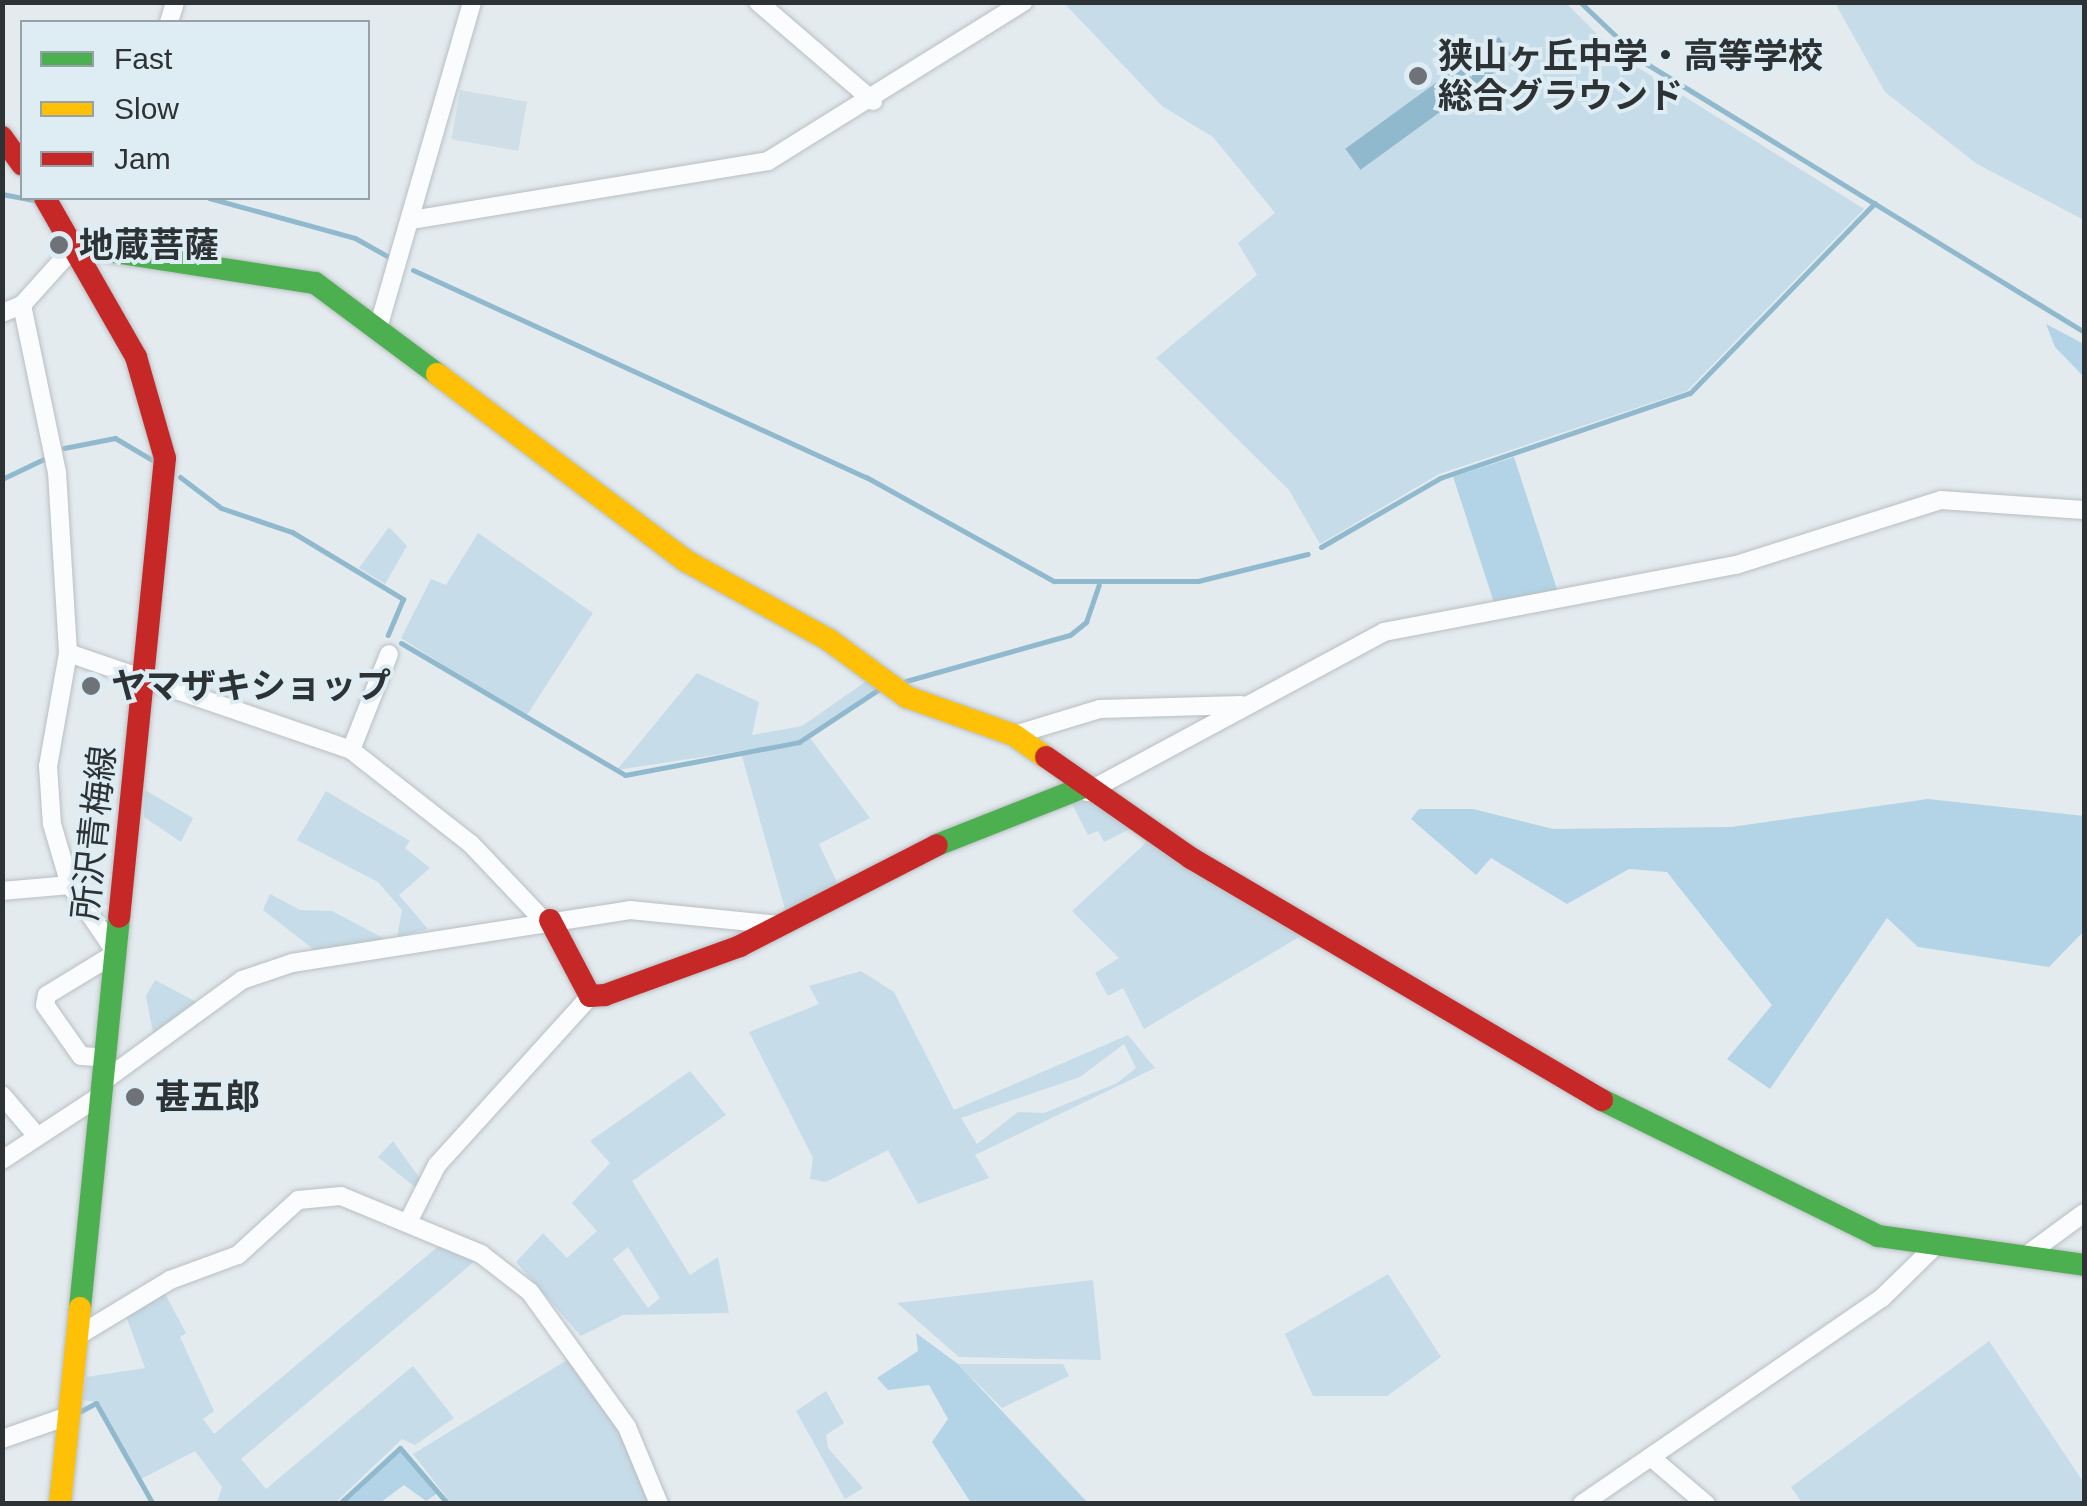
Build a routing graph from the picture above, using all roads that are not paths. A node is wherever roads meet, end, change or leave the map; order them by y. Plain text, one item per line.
1 (472, 2) edge
2 (758, 2) edge
3 (1023, 2) edge
4 (873, 101) junction
5 (2, 137) edge
6 (20, 163) edge
7 (47, 201) edge
8 (412, 220) junction
9 (75, 246) junction
10 (22, 305) junction
11 (2, 313) edge
12 (378, 328) junction
13 (2084, 510) edge
14 (68, 653) junction
15 (389, 654) dead end
16 (146, 675) junction
17 (1241, 704) junction
18 (1014, 735) junction
19 (351, 750) junction
20 (1084, 790) junction
21 (70, 885) junction
22 (2, 890) edge
23 (547, 920) junction
24 (780, 925) junction
25 (116, 952) junction
26 (590, 996) junction
27 (105, 1077) junction
28 (2, 1095) edge
29 (36, 1136) junction
30 (2, 1160) edge
31 (2084, 1213) edge
32 (408, 1222) junction
33 (1931, 1250) junction
34 (2030, 1252) junction
35 (2084, 1265) edge
36 (76, 1336) junction
37 (65, 1417) junction
38 (2, 1439) edge
39 (1653, 1459) junction
40 (60, 1504) edge
41 (659, 1504) edge
42 (1582, 1504) edge
43 (1706, 1504) edge

1 - 8 street
2 - 4 street
3 - 4 street
4 - 8 street
5 - 6 street
7 - 9 street, 所沢青梅線
8 - 12 street
9 - 10 street
9 - 12 street
9 - 16 street, 所沢青梅線
10 - 11 street
10 - 14 street
12 - 18 street
13 - 17 street
14 - 16 street
14 - 21 street
15 - 19 street
16 - 19 street
16 - 25 street, 所沢青梅線
17 - 18 street
17 - 20 street
18 - 20 street
19 - 23 street
20 - 24 street
20 - 33 street
21 - 22 street
21 - 25 street
23 - 24 street
23 - 26 street
23 - 27 street
24 - 26 street
25 - 27 street, 所沢青梅線
25 - 27 street
26 - 32 street
27 - 29 street
27 - 36 street, 所沢青梅線
28 - 29 street
29 - 30 street
31 - 34 street
32 - 36 street
32 - 41 street
33 - 34 street
33 - 39 street
34 - 35 street
36 - 37 street, 所沢青梅線
37 - 38 street
37 - 40 street, 所沢青梅線
39 - 42 street
39 - 43 street

